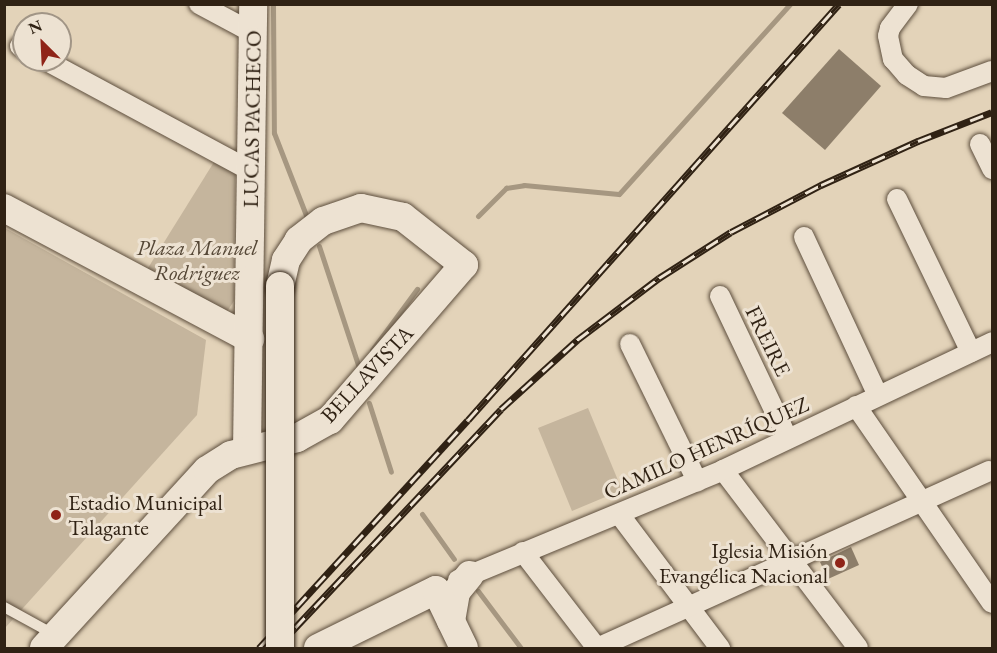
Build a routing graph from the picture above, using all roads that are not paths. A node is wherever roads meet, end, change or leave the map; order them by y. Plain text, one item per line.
1 (199, 4) edge
2 (253, 4) edge
3 (903, 10) edge
4 (253, 33) junction
5 (989, 70) edge
6 (67, 72) edge
7 (980, 144) dead end
8 (993, 170) edge
9 (250, 171) junction
10 (897, 199) dead end
11 (4, 208) edge
12 (804, 237) dead end
13 (720, 296) dead end
14 (250, 339) junction
15 (993, 342) edge
16 (630, 344) dead end
17 (971, 352) junction
18 (878, 396) junction
19 (856, 406) junction
20 (788, 439) junction
21 (247, 450) junction
22 (723, 470) junction
23 (989, 471) dead end
24 (696, 481) junction
25 (922, 502) junction
26 (619, 514) junction
27 (523, 552) junction
28 (791, 561) junction
29 (470, 575) junction
30 (436, 590) junction
31 (993, 603) edge
32 (404, 606) junction
33 (4, 607) edge
34 (689, 607) junction
35 (451, 621) junction
36 (49, 642) edge
37 (280, 648) edge
38 (318, 648) edge
39 (464, 648) edge
40 (597, 648) edge
41 (720, 648) edge
42 (858, 648) edge

1 - 4 street
2 - 4 main road, LUCAS PACHECO
3 - 5 street
4 - 9 main road, LUCAS PACHECO
6 - 9 street
7 - 8 street
9 - 14 main road, LUCAS PACHECO
10 - 17 street
11 - 14 main road
12 - 18 street
13 - 20 street, FREIRE
14 - 21 main road, LUCAS PACHECO
15 - 17 street, CAMILO HENRÍQUEZ
16 - 24 street
17 - 18 street, CAMILO HENRÍQUEZ
18 - 19 street, CAMILO HENRÍQUEZ
19 - 20 street, CAMILO HENRÍQUEZ
19 - 25 street
20 - 22 street, CAMILO HENRÍQUEZ
21 - 36 main road, BELLAVISTA
21 - 37 main road, BELLAVISTA, bridge
22 - 24 street, CAMILO HENRÍQUEZ
22 - 28 street
23 - 25 street
24 - 26 street, CAMILO HENRÍQUEZ
25 - 28 street
25 - 31 street
26 - 27 street, CAMILO HENRÍQUEZ
26 - 34 street
27 - 29 street, CAMILO HENRÍQUEZ
27 - 40 street
28 - 34 street
28 - 42 street
29 - 30 street, CAMILO HENRÍQUEZ
29 - 35 main road
30 - 32 main road
30 - 35 main road
32 - 35 main road
32 - 38 main road
33 - 36 lane
34 - 40 street
34 - 41 street
35 - 39 main road

